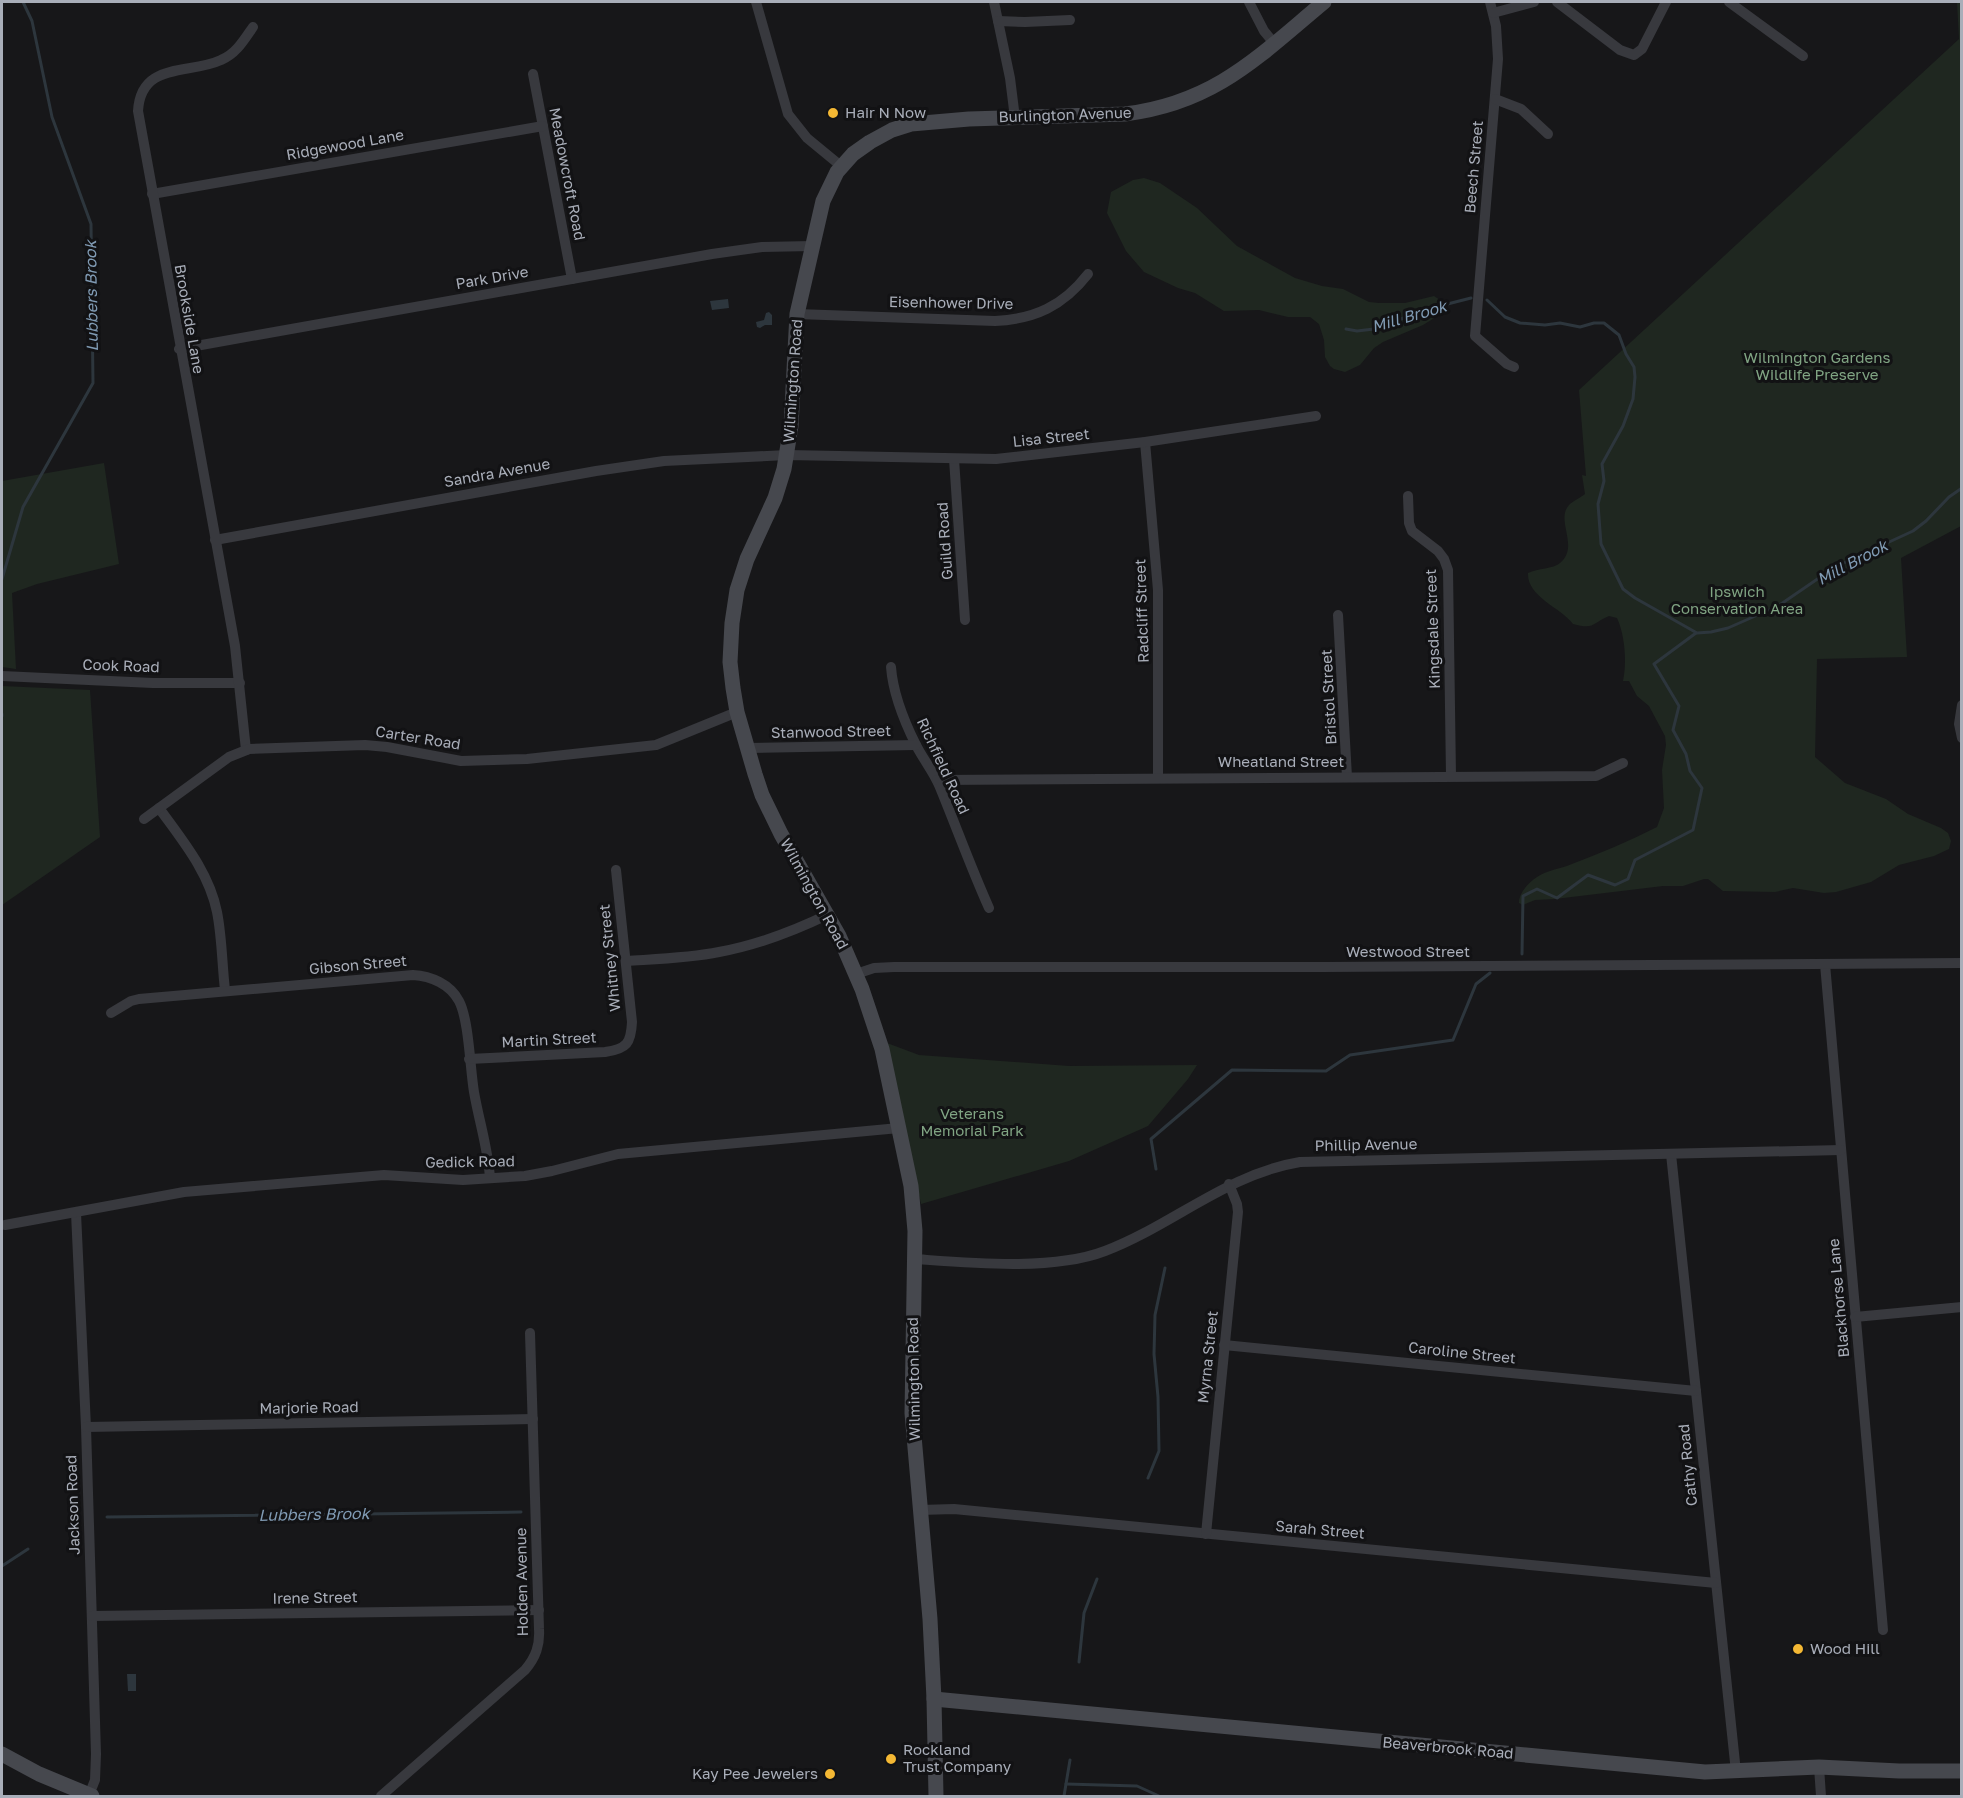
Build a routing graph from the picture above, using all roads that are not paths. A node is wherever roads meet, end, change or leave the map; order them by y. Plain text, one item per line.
1 (756, 2) edge
2 (994, 2) edge
3 (1249, 2) edge
4 (1324, 2) edge
5 (1490, 2) edge
6 (1534, 2) edge
7 (1557, 2) edge
8 (1666, 2) edge
9 (1728, 2) edge
10 (1493, 14) junction
11 (1070, 20) dead end
12 (998, 21) junction
13 (253, 27) dead end
14 (1274, 43) junction
15 (1803, 56) dead end
16 (533, 74) dead end
17 (1495, 99) junction
18 (1015, 118) junction
19 (543, 126) junction
20 (1548, 134) dead end
21 (841, 166) junction
22 (830, 183) joint
23 (152, 194) junction
24 (812, 246) junction
25 (1088, 274) dead end
26 (572, 279) junction
27 (797, 314) junction
28 (179, 349) junction
29 (1514, 367) dead end
30 (1316, 416) dead end
31 (1145, 442) junction
32 (787, 455) junction
33 (954, 459) junction
34 (1408, 496) dead end
35 (215, 540) junction
36 (1338, 615) dead end
37 (965, 620) dead end
38 (891, 667) dead end
39 (2, 676) edge
40 (240, 683) junction
41 (1962, 705) edge
42 (737, 712) junction
43 (1962, 738) edge
44 (916, 745) junction
45 (747, 748) junction
46 (246, 750) junction
47 (1623, 763) dead end
48 (1451, 776) junction
49 (1347, 777) junction
50 (1158, 778) junction
51 (936, 780) junction
52 (159, 808) junction
53 (144, 819) dead end
54 (616, 870) dead end
55 (989, 908) dead end
56 (829, 914) junction
57 (627, 961) junction
58 (1962, 963) edge
59 (1825, 964) junction
60 (856, 974) junction
61 (225, 990) junction
62 (111, 1013) dead end
63 (628, 1043) joint
64 (469, 1059) junction
65 (899, 1128) junction
66 (1841, 1150) junction
67 (1671, 1154) junction
68 (490, 1178) junction
69 (1229, 1184) junction
70 (76, 1213) junction
71 (5, 1225) dead end
72 (915, 1259) junction
73 (1962, 1307) edge
74 (1856, 1317) junction
75 (530, 1333) dead end
76 (1224, 1345) junction
77 (1696, 1391) junction
78 (533, 1419) junction
79 (86, 1427) junction
80 (920, 1510) junction
81 (1206, 1534) junction
82 (1716, 1583) junction
83 (539, 1610) junction
84 (92, 1616) junction
85 (1882, 1630) dead end
86 (934, 1699) junction
87 (5, 1756) edge
88 (1819, 1767) junction
89 (1962, 1771) edge
90 (1736, 1772) junction
91 (90, 1796) edge
92 (381, 1797) edge
93 (936, 1797) edge
94 (1821, 1797) edge

1 - 21 street
2 - 12 street
3 - 14 street
4 - 14 main road, Burlington Avenue
5 - 10 street, Beech Street
6 - 10 street
7 - 8 street
9 - 15 street
10 - 17 street, Beech Street
11 - 12 street
12 - 18 street
13 - 23 street, Brookside Lane
14 - 18 main road, Burlington Avenue
16 - 19 street, Meadowcroft Road
17 - 20 street
17 - 29 street, Beech Street
18 - 21 main road, Burlington Avenue
19 - 23 street, Ridgewood Lane
19 - 26 street, Meadowcroft Road
21 - 22 main road, Burlington Avenue
22 - 24 main road, Wilmington Road
23 - 28 street, Brookside Lane
24 - 26 street, Park Drive
24 - 27 main road, Wilmington Road
25 - 27 street, Eisenhower Drive
26 - 28 street, Park Drive
27 - 32 main road, Wilmington Road
28 - 35 street, Brookside Lane
30 - 31 street, Lisa Street
31 - 33 street, Lisa Street
31 - 50 street, Radcliff Street
32 - 33 street, Lisa Street
32 - 35 street, Sandra Avenue
32 - 42 main road, Wilmington Road
33 - 37 street, Guild Road
34 - 48 street, Kingsdale Street
35 - 40 street, Brookside Lane
36 - 49 street, Bristol Street
38 - 44 street, Richfield Road
39 - 40 street, Cook Road
40 - 46 street, Brookside Lane
41 - 43 street
42 - 45 main road, Wilmington Road
42 - 46 street, Carter Road
44 - 45 street, Stanwood Street
44 - 51 street, Richfield Road
45 - 56 main road, Wilmington Road
46 - 52 street, Carter Road
47 - 48 street, Wheatland Street
48 - 49 street, Wheatland Street
49 - 50 street, Wheatland Street
50 - 51 street, Wheatland Street
51 - 55 street, Richfield Road
52 - 53 street, Carter Road
52 - 61 street
54 - 57 street, Whitney Street
56 - 57 street
56 - 60 main road, Wilmington Road
57 - 63 street, Whitney Street
58 - 59 street, Westwood Street
59 - 60 street, Westwood Street
59 - 66 street, Blackhorse Lane
60 - 65 main road, Wilmington Road
61 - 62 street, Gibson Street
61 - 64 street, Gibson Street
63 - 64 street, Martin Street
64 - 68 street, Gibson Street
65 - 68 street, Gedick Road
65 - 72 main road, Wilmington Road
66 - 67 street, Phillip Avenue
66 - 74 street, Blackhorse Lane
67 - 69 street, Phillip Avenue
67 - 77 street, Cathy Road
68 - 70 street, Gedick Road
69 - 72 street, Phillip Avenue
69 - 76 street, Myrna Street
70 - 71 street, Gedick Road
70 - 79 street, Jackson Road
72 - 80 main road, Wilmington Road
73 - 74 street
74 - 85 street, Blackhorse Lane
75 - 78 street, Holden Avenue
76 - 77 street, Caroline Street
76 - 81 street, Myrna Street
77 - 82 street, Cathy Road
78 - 79 street, Marjorie Road
78 - 83 street, Holden Avenue
79 - 84 street, Jackson Road
80 - 81 street, Sarah Street
80 - 86 main road, Wilmington Road
81 - 82 street, Sarah Street
82 - 90 street, Cathy Road
83 - 84 street, Irene Street
83 - 92 street, Holden Avenue
84 - 91 street, Jackson Road
86 - 90 main road, Beaverbrook Road
86 - 93 main road, Wilmington Road
87 - 91 main road
88 - 89 main road, Beaverbrook Road
88 - 90 main road, Beaverbrook Road
88 - 94 street

